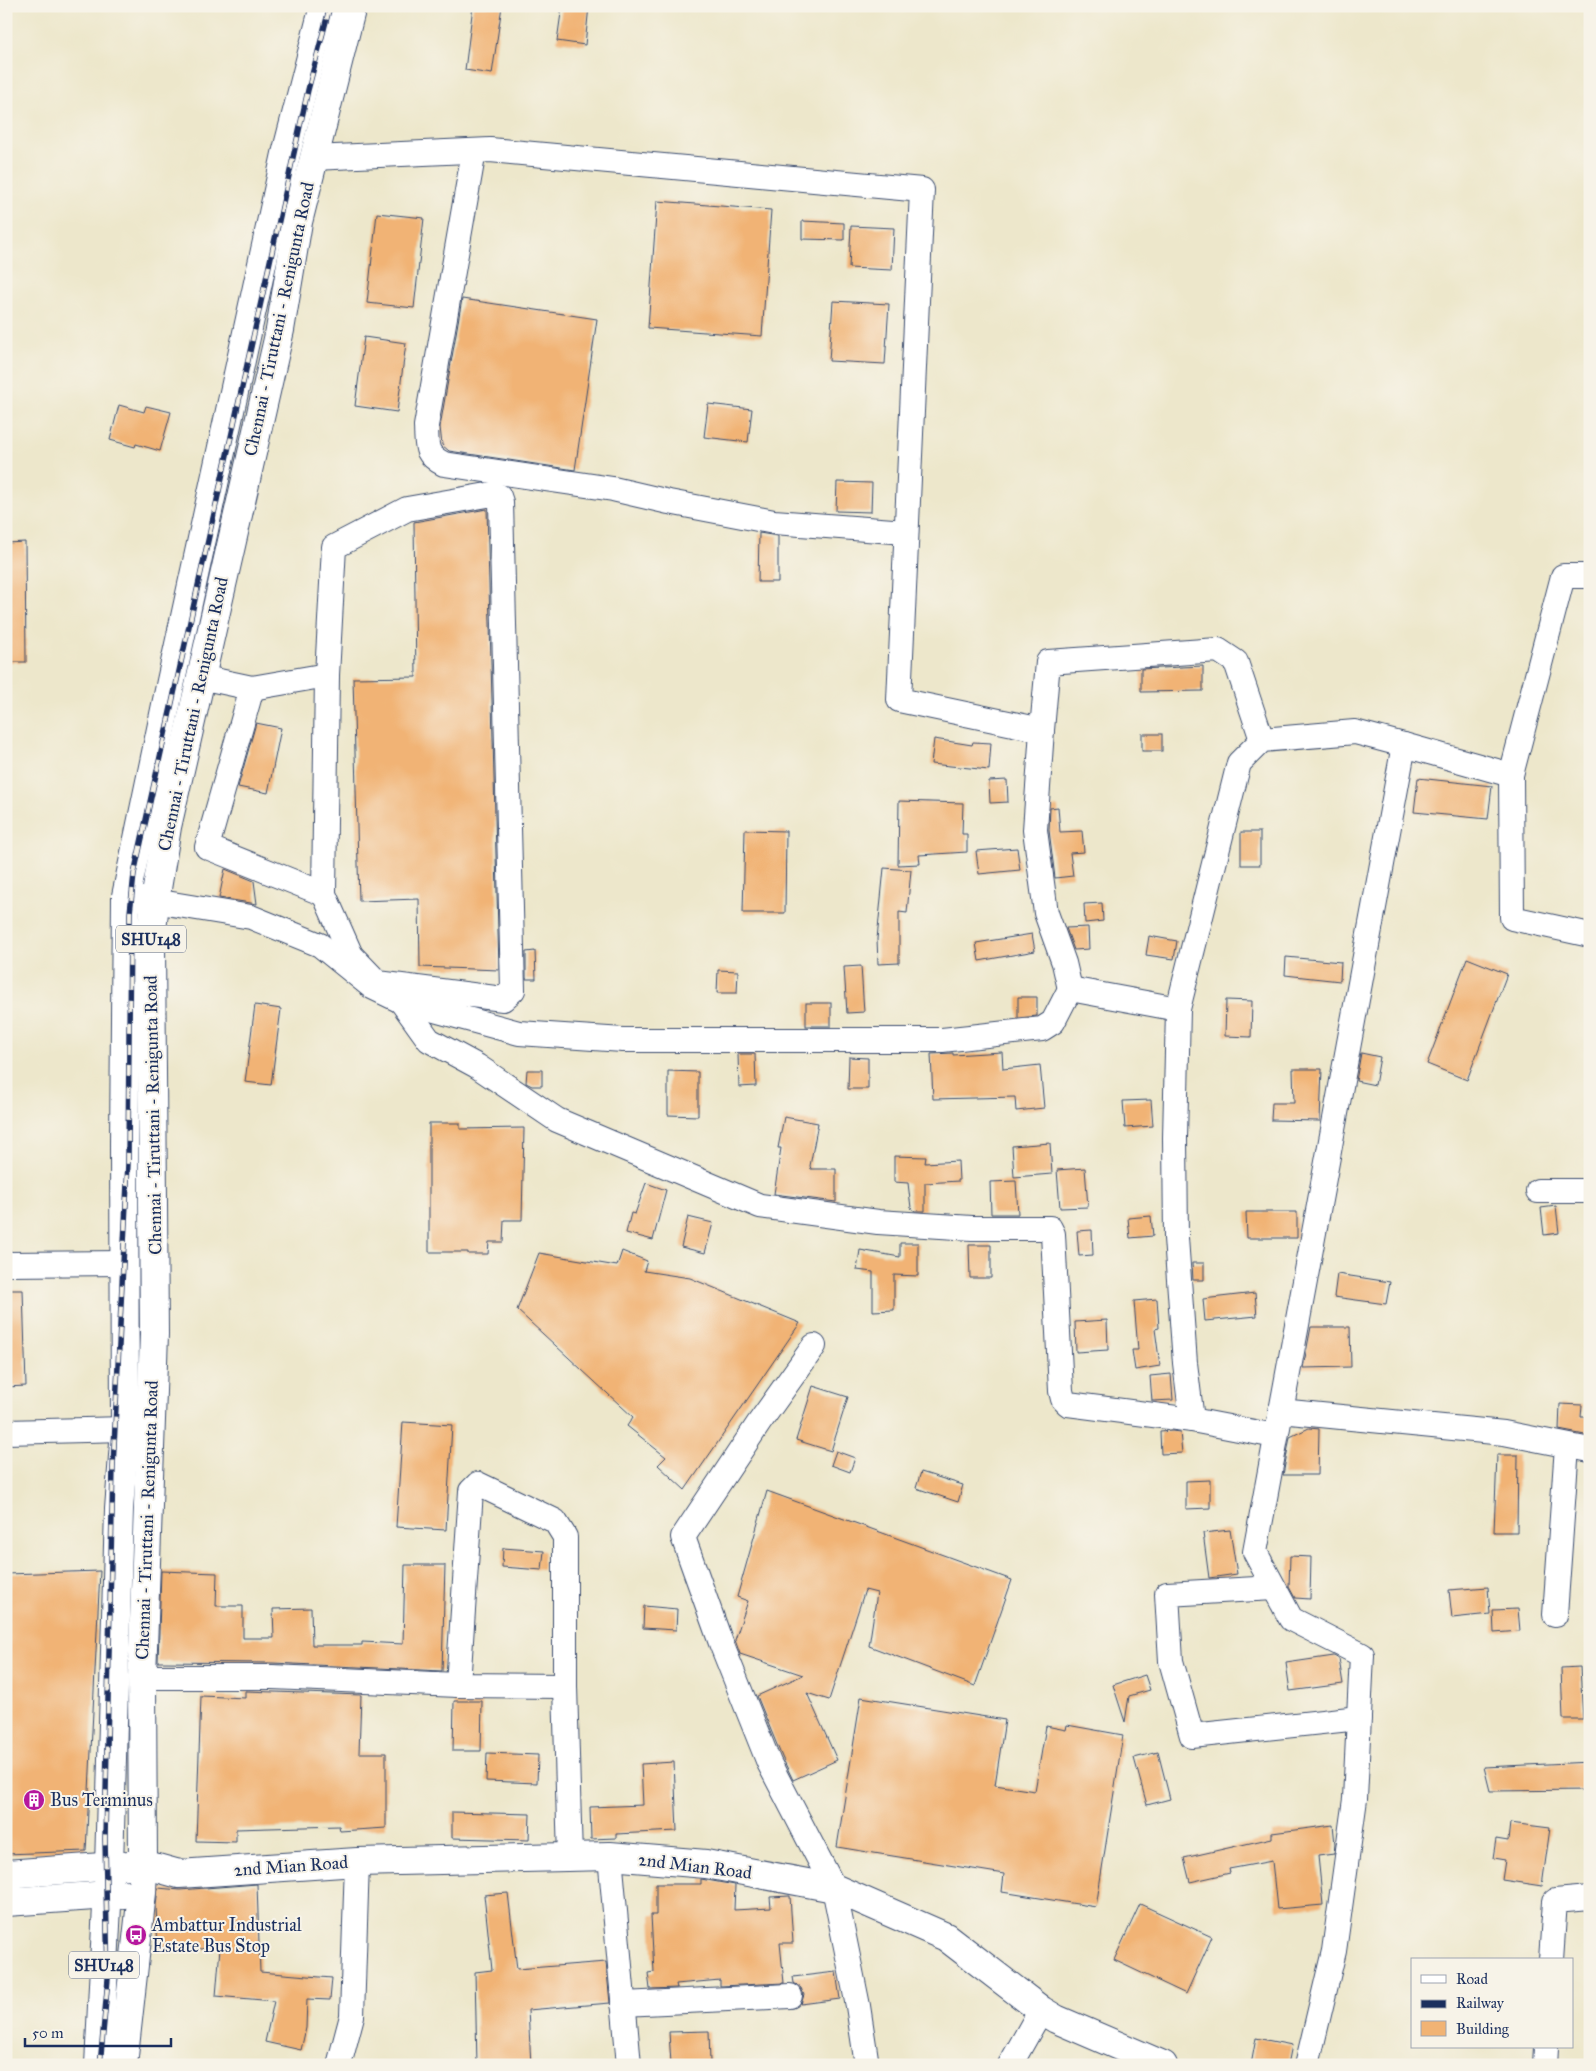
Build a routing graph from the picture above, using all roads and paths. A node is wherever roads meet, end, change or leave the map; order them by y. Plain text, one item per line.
1 (324, 6) edge
2 (352, 6) edge
3 (474, 151) junction
4 (313, 158) junction
5 (906, 532) junction
6 (1590, 576) edge
7 (327, 675) junction
8 (200, 677) junction
9 (252, 688) junction
10 (1042, 730) junction
11 (1262, 740) junction
12 (1404, 745) junction
13 (1511, 775) junction
14 (324, 894) junction
15 (126, 896) junction
16 (155, 901) junction
17 (1590, 934) edge
18 (1070, 990) junction
19 (402, 1001) junction
20 (1178, 1009) junction
21 (154, 1123) junction
22 (124, 1124) junction
23 (1538, 1191) dead end
24 (1590, 1191) edge
25 (125, 1262) junction
26 (6, 1264) edge
27 (814, 1346) dead end
28 (1280, 1411) junction
29 (1192, 1420) junction
30 (125, 1429) junction
31 (6, 1432) edge
32 (1275, 1436) junction
33 (1567, 1446) junction
34 (1590, 1450) edge
35 (1274, 1588) junction
36 (1555, 1615) dead end
37 (142, 1678) junction
38 (458, 1685) junction
39 (564, 1686) junction
40 (1359, 1718) junction
41 (610, 1856) junction
42 (570, 1858) junction
43 (357, 1862) junction
44 (143, 1864) junction
45 (109, 1866) junction
46 (6, 1874) edge
47 (178, 1874) junction
48 (834, 1888) junction
49 (142, 1893) junction
50 (108, 1895) junction
51 (1590, 1898) edge
52 (6, 1902) edge
53 (1552, 1958) edge
54 (790, 1996) dead end
55 (622, 2004) junction
56 (1041, 2010) junction
57 (1546, 2048) edge
58 (99, 2065) edge
59 (122, 2065) edge
60 (339, 2065) edge
61 (629, 2065) edge
62 (867, 2065) edge
63 (1010, 2065) edge
64 (1163, 2065) edge
65 (1307, 2065) edge
66 (1545, 2065) edge

1 - 15 main road, Chennai - Tiruttani - Renigunta Road / SHU148
2 - 4 main road, Chennai - Tiruttani - Renigunta Road / SHU148
3 - 4 street
3 - 5 street
3 - 5 street
4 - 8 main road, Chennai - Tiruttani - Renigunta Road / SHU148
5 - 10 street
6 - 13 street
7 - 9 street
7 - 14 street
7 - 14 street
8 - 9 street
8 - 16 main road, Chennai - Tiruttani - Renigunta Road / SHU148
9 - 14 street
10 - 11 street
10 - 18 street
11 - 12 street
11 - 20 street
12 - 13 street
12 - 28 street
13 - 17 street
15 - 16 street
15 - 22 main road, Chennai - Tiruttani - Renigunta Road / SHU148
16 - 19 street
16 - 21 main road, Chennai - Tiruttani - Renigunta Road / SHU148
18 - 19 street
18 - 20 street
19 - 29 street
20 - 29 street
21 - 22 main road
21 - 37 main road, Chennai - Tiruttani - Renigunta Road / SHU148
22 - 25 main road, Chennai - Tiruttani - Renigunta Road / SHU148
23 - 24 street
25 - 26 street
25 - 30 main road, Chennai - Tiruttani - Renigunta Road / SHU148
27 - 48 street
28 - 32 street
28 - 33 street
29 - 32 street
30 - 31 street
30 - 45 main road, Chennai - Tiruttani - Renigunta Road / SHU148
32 - 35 street
33 - 34 street
33 - 36 street
35 - 40 street
35 - 40 street
37 - 38 street
37 - 44 main road, Chennai - Tiruttani - Renigunta Road / SHU148
38 - 39 street
38 - 39 street
39 - 42 street
40 - 65 street
41 - 42 main road, 2nd Mian Road
41 - 48 main road, 2nd Mian Road
41 - 55 street
42 - 43 main road, 2nd Mian Road
43 - 47 main road, 2nd Mian Road
43 - 60 street
44 - 45 main road
44 - 47 main road
44 - 49 main road, Chennai - Tiruttani - Renigunta Road / SHU148
45 - 46 main road
45 - 50 main road, Chennai - Tiruttani - Renigunta Road / SHU148
47 - 49 main road
48 - 56 main road, 2nd Mian Road
48 - 62 street
49 - 50 main road
49 - 59 main road, Chennai - Tiruttani - Renigunta Road / SHU148
50 - 52 main road
50 - 58 main road, Chennai - Tiruttani - Renigunta Road / SHU148
51 - 53 street
54 - 55 street
55 - 61 street
56 - 63 street
56 - 64 main road, 2nd Mian Road
57 - 66 street

